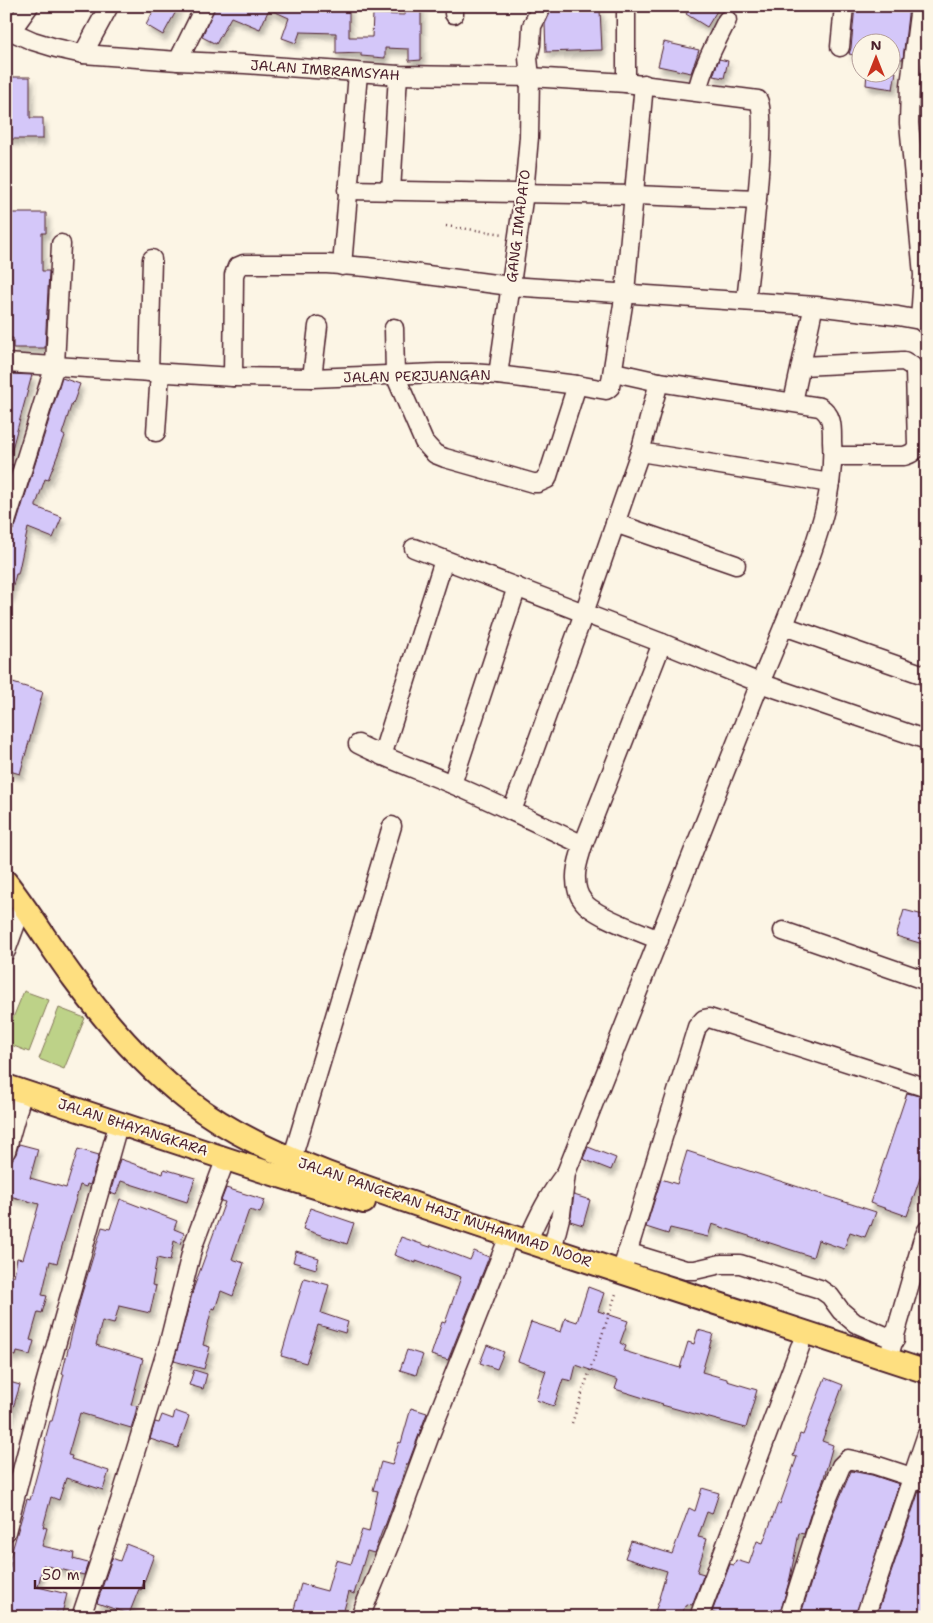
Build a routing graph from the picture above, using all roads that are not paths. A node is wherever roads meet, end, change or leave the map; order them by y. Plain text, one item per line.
1 (29, 6) edge
2 (110, 6) edge
3 (205, 6) edge
4 (540, 6) edge
5 (626, 6) edge
6 (844, 6) edge
7 (920, 6) edge
8 (727, 20) dead end
9 (9, 30) edge
10 (840, 47) dead end
11 (83, 54) junction
12 (178, 62) junction
13 (358, 73) junction
14 (398, 75) junction
15 (530, 77) junction
16 (639, 84) junction
17 (697, 91) junction
18 (347, 190) junction
19 (391, 191) junction
20 (524, 193) junction
21 (634, 194) junction
22 (757, 200) junction
23 (61, 244) dead end
24 (924, 250) edge
25 (152, 259) dead end
26 (342, 266) junction
27 (510, 286) junction
28 (625, 292) junction
29 (746, 301) junction
30 (812, 314) dead end
31 (923, 323) edge
32 (318, 326) dead end
33 (394, 328) dead end
34 (6, 364) edge
35 (55, 365) junction
36 (802, 366) junction
37 (154, 372) junction
38 (614, 372) junction
39 (395, 374) junction
40 (498, 375) junction
41 (234, 377) junction
42 (312, 378) junction
43 (659, 382) junction
44 (577, 385) junction
45 (793, 402) junction
46 (156, 432) dead end
47 (640, 452) junction
48 (833, 456) junction
49 (830, 483) junction
50 (6, 522) edge
51 (615, 523) junction
52 (414, 548) dead end
53 (444, 560) junction
54 (736, 565) dead end
55 (517, 587) junction
56 (584, 612) junction
57 (784, 626) junction
58 (662, 643) junction
59 (927, 676) edge
60 (760, 683) junction
61 (927, 740) edge
62 (358, 744) dead end
63 (382, 756) junction
64 (452, 784) junction
65 (512, 811) junction
66 (392, 826) dead end
67 (584, 845) junction
68 (6, 882) edge
69 (23, 904) junction
70 (783, 931) dead end
71 (659, 940) junction
72 (6, 951) edge
73 (927, 981) edge
74 (927, 1088) edge
75 (15, 1089) edge
76 (119, 1122) junction
77 (6, 1151) edge
78 (226, 1158) junction
79 (292, 1160) junction
80 (260, 1170) joint
81 (566, 1173) junction
82 (925, 1238) edge
83 (516, 1244) junction
84 (552, 1250) junction
85 (627, 1276) junction
86 (800, 1347) junction
87 (891, 1350) junction
88 (927, 1372) edge
89 (927, 1386) edge
90 (927, 1434) edge
91 (919, 1480) edge
92 (6, 1532) edge
93 (81, 1617) edge
94 (360, 1617) edge
95 (698, 1617) edge
96 (789, 1617) edge
97 (865, 1617) edge

1 - 9 street
2 - 11 street
3 - 12 street
4 - 15 street, GANG IMADATO
5 - 16 street, JALAN PERJUANGAN
6 - 10 street
7 - 24 street
8 - 17 street
9 - 11 street, JALAN IMBRAMSYAH
11 - 12 street, JALAN IMBRAMSYAH
12 - 13 street, JALAN IMBRAMSYAH
13 - 14 street, JALAN IMBRAMSYAH
13 - 18 street
14 - 15 street, JALAN IMBRAMSYAH
14 - 19 street
15 - 16 street, JALAN IMBRAMSYAH
15 - 20 street, GANG IMADATO
16 - 17 street, JALAN IMBRAMSYAH
16 - 21 street, JALAN PERJUANGAN
17 - 22 street, JALAN IMBRAMSYAH
18 - 19 street
18 - 26 street
19 - 20 street
20 - 21 street
20 - 27 street, GANG IMADATO
21 - 22 street
21 - 28 street, JALAN PERJUANGAN
22 - 29 street
23 - 35 street
24 - 31 street
25 - 37 street
26 - 27 street
26 - 41 street
27 - 28 street
27 - 40 street, GANG IMADATO
28 - 29 street
28 - 38 street, JALAN PERJUANGAN
29 - 31 street
30 - 36 street
32 - 42 street
33 - 39 street
34 - 35 street, JALAN PERJUANGAN
35 - 37 street, JALAN PERJUANGAN
35 - 50 street
36 - 45 street
36 - 48 street
37 - 41 street, JALAN PERJUANGAN
37 - 46 street
38 - 43 street
38 - 44 street, JALAN PERJUANGAN
39 - 40 street, JALAN PERJUANGAN
39 - 42 street, JALAN PERJUANGAN
39 - 44 street
40 - 44 street, JALAN PERJUANGAN
41 - 42 street, JALAN PERJUANGAN
43 - 45 street
43 - 47 street
45 - 48 street
47 - 49 street
47 - 51 street
48 - 49 street
49 - 57 street
51 - 54 street
51 - 56 street
52 - 53 street
53 - 55 street
53 - 63 street
55 - 56 street
55 - 64 street
56 - 58 street
56 - 65 street
57 - 59 street
57 - 60 street
58 - 60 street
58 - 67 street
60 - 61 street
60 - 71 street
62 - 63 street
63 - 64 street
64 - 65 street
65 - 67 street
66 - 79 street
67 - 71 street
68 - 69 main road, JALAN PANGERAN HAJI MUHAMMAD NOOR
69 - 72 street
69 - 79 main road, JALAN PANGERAN HAJI MUHAMMAD NOOR
70 - 73 street
71 - 81 street
74 - 85 street
75 - 76 main road, JALAN BHAYANGKARA
75 - 77 street
76 - 78 main road, JALAN BHAYANGKARA
76 - 92 street
78 - 80 main road, JALAN BHAYANGKARA
78 - 93 street
79 - 83 main road, JALAN PANGERAN HAJI MUHAMMAD NOOR
80 - 83 main road, JALAN PANGERAN HAJI MUHAMMAD NOOR
81 - 83 street
81 - 84 street
82 - 87 street
83 - 84 main road, JALAN PANGERAN HAJI MUHAMMAD NOOR
83 - 85 main road, JALAN PANGERAN HAJI MUHAMMAD NOOR
83 - 94 street
84 - 85 main road, JALAN PANGERAN HAJI MUHAMMAD NOOR
85 - 86 main road, JALAN PANGERAN HAJI MUHAMMAD NOOR
85 - 87 main road, JALAN PANGERAN HAJI MUHAMMAD NOOR
85 - 87 street
86 - 89 main road, JALAN PANGERAN HAJI MUHAMMAD NOOR
86 - 95 street
87 - 88 main road, JALAN PANGERAN HAJI MUHAMMAD NOOR
90 - 91 street
91 - 96 street
91 - 97 street

